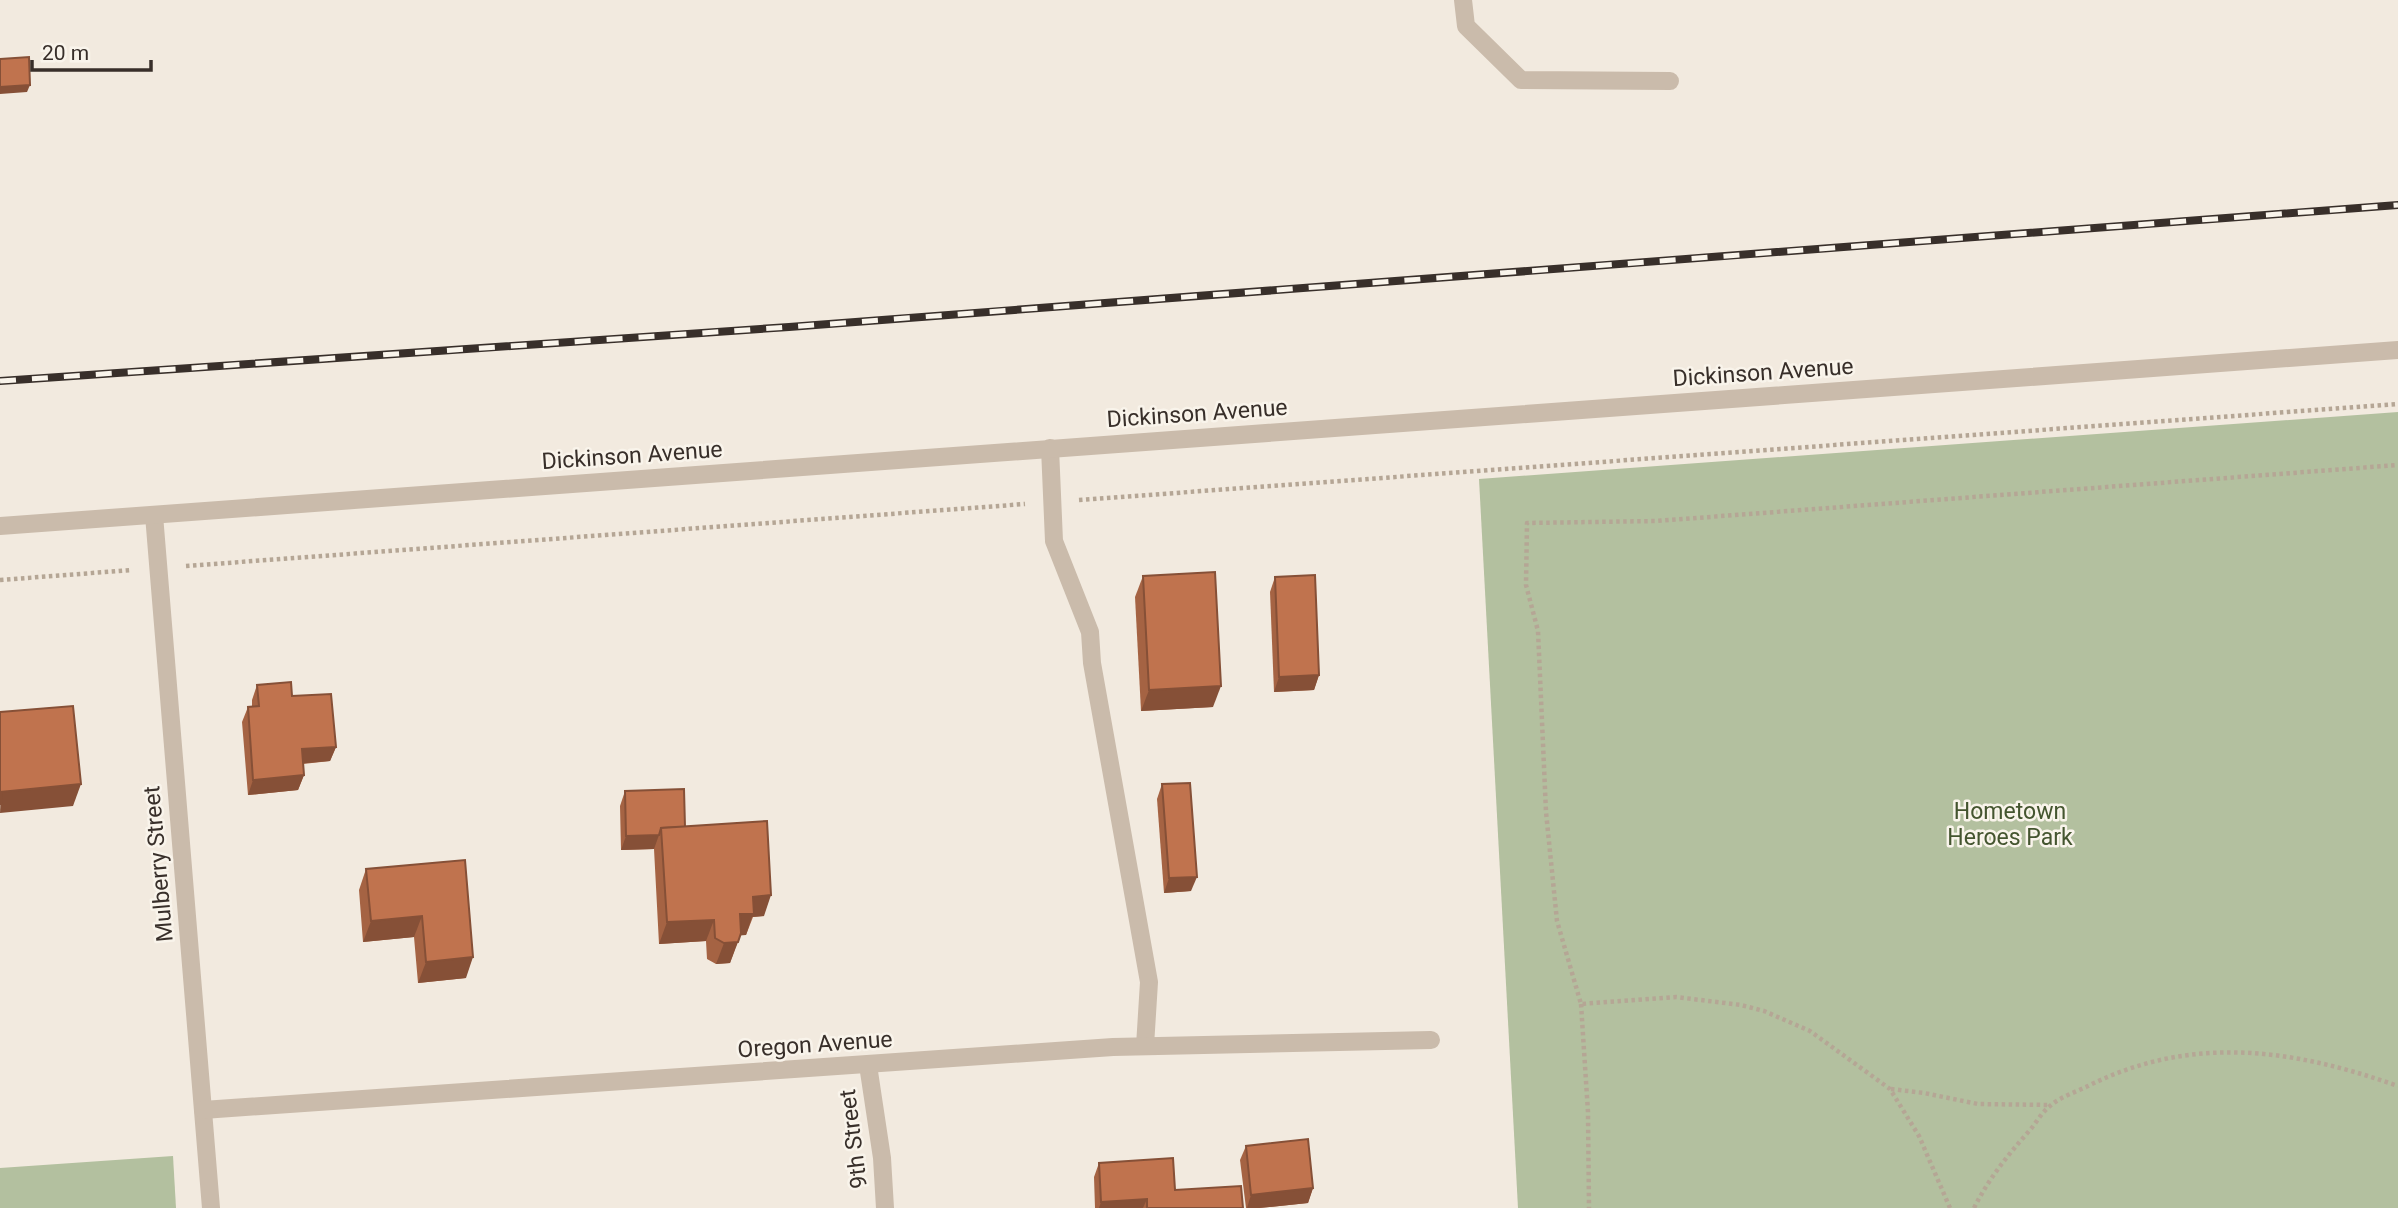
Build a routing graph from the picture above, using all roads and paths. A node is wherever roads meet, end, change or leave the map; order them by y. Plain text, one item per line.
1 (1463, 0) edge
2 (1670, 81) dead end
3 (2398, 350) edge
4 (2398, 404) edge
5 (1050, 448) junction
6 (2398, 465) edge
7 (1052, 502) junction
8 (154, 515) junction
9 (0, 526) edge
10 (158, 568) junction
11 (0, 580) edge
12 (1581, 1004) junction
13 (1431, 1040) dead end
14 (1145, 1046) junction
15 (868, 1065) junction
16 (2398, 1086) edge
17 (1890, 1089) junction
18 (2050, 1105) junction
19 (203, 1110) junction
20 (211, 1208) edge
21 (886, 1208) edge
22 (1589, 1208) edge
23 (1951, 1208) edge
24 (1974, 1208) edge

1 - 2 street
3 - 5 street, Dickinson Avenue
4 - 7 path
5 - 7 street
5 - 8 street, Dickinson Avenue
6 - 12 path
7 - 10 path
7 - 14 street
8 - 9 street, Dickinson Avenue
8 - 10 street, Mulberry Street
10 - 11 path
10 - 19 street, Mulberry Street
12 - 17 path
12 - 22 path
13 - 14 street, Oregon Avenue
14 - 15 street, Oregon Avenue
15 - 19 street, Oregon Avenue
15 - 21 street, 9th Street
16 - 18 path
17 - 18 path
17 - 23 path
18 - 24 path
19 - 20 street, Mulberry Street

